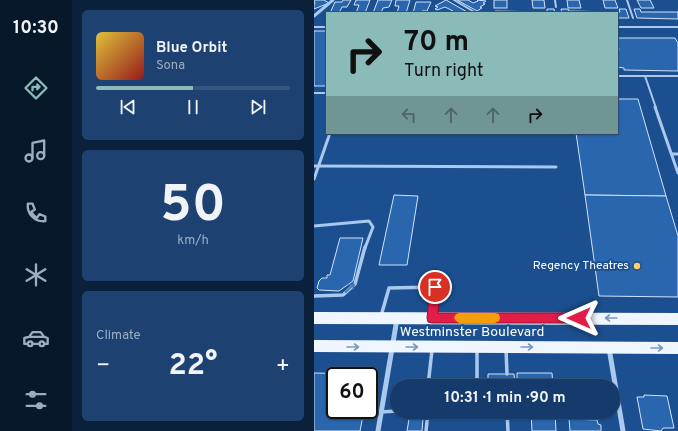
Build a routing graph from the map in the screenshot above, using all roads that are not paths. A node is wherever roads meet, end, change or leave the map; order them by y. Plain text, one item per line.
1 (333, 0) edge
2 (454, 0) edge
3 (555, 0) edge
4 (627, 0) edge
5 (556, 7) dead end
6 (474, 12) edge
7 (314, 16) edge
8 (633, 18) dead end
9 (314, 27) edge
10 (326, 27) edge
11 (618, 27) edge
12 (678, 27) edge
13 (618, 76) edge
14 (645, 76) junction
15 (678, 76) edge
16 (314, 93) edge
17 (326, 93) edge
18 (330, 134) edge
19 (672, 154) junction
20 (678, 154) edge
21 (314, 166) edge
22 (318, 166) junction
23 (556, 167) dead end
24 (678, 173) edge
25 (314, 179) edge
26 (314, 226) edge
27 (314, 296) edge
28 (397, 317) junction
29 (314, 318) edge
30 (381, 318) junction
31 (432, 318) junction
32 (678, 319) edge
33 (314, 346) edge
34 (392, 347) junction
35 (432, 347) junction
36 (477, 347) junction
37 (506, 347) junction
38 (609, 348) junction
39 (678, 348) edge
40 (507, 374) dead end
41 (429, 379) edge
42 (477, 379) edge
43 (390, 411) edge
44 (381, 412) junction
45 (427, 419) edge
46 (508, 419) edge
47 (378, 431) edge
48 (426, 431) edge
49 (508, 431) edge
50 (623, 431) edge

1 - 7 street
2 - 6 lane
3 - 5 lane
4 - 8 lane
9 - 10 lane
11 - 12 lane
13 - 14 lane
14 - 15 lane
14 - 19 lane
16 - 17 lane
18 - 22 lane
19 - 20 lane
19 - 24 lane
21 - 22 lane
22 - 23 lane
22 - 25 lane
27 -> 26 lane
28 - 30 main road, Westminster Boulevard
28 - 31 main road, Westminster Boulevard
28 - 34 street
29 - 30 main road, Westminster Boulevard
30 - 31 lane
32 -> 31 main road, Westminster Boulevard
33 -> 34 main road, Westminster Boulevard
34 -> 35 main road, Westminster Boulevard
34 - 44 street
35 - 36 main road, Westminster Boulevard
35 - 41 lane
36 - 37 main road, Westminster Boulevard
36 - 42 lane
37 -> 38 main road, Westminster Boulevard
37 - 40 lane
38 -> 39 main road, Westminster Boulevard
38 - 50 street
43 - 44 lane
44 - 47 street
45 - 48 lane
46 - 49 lane

